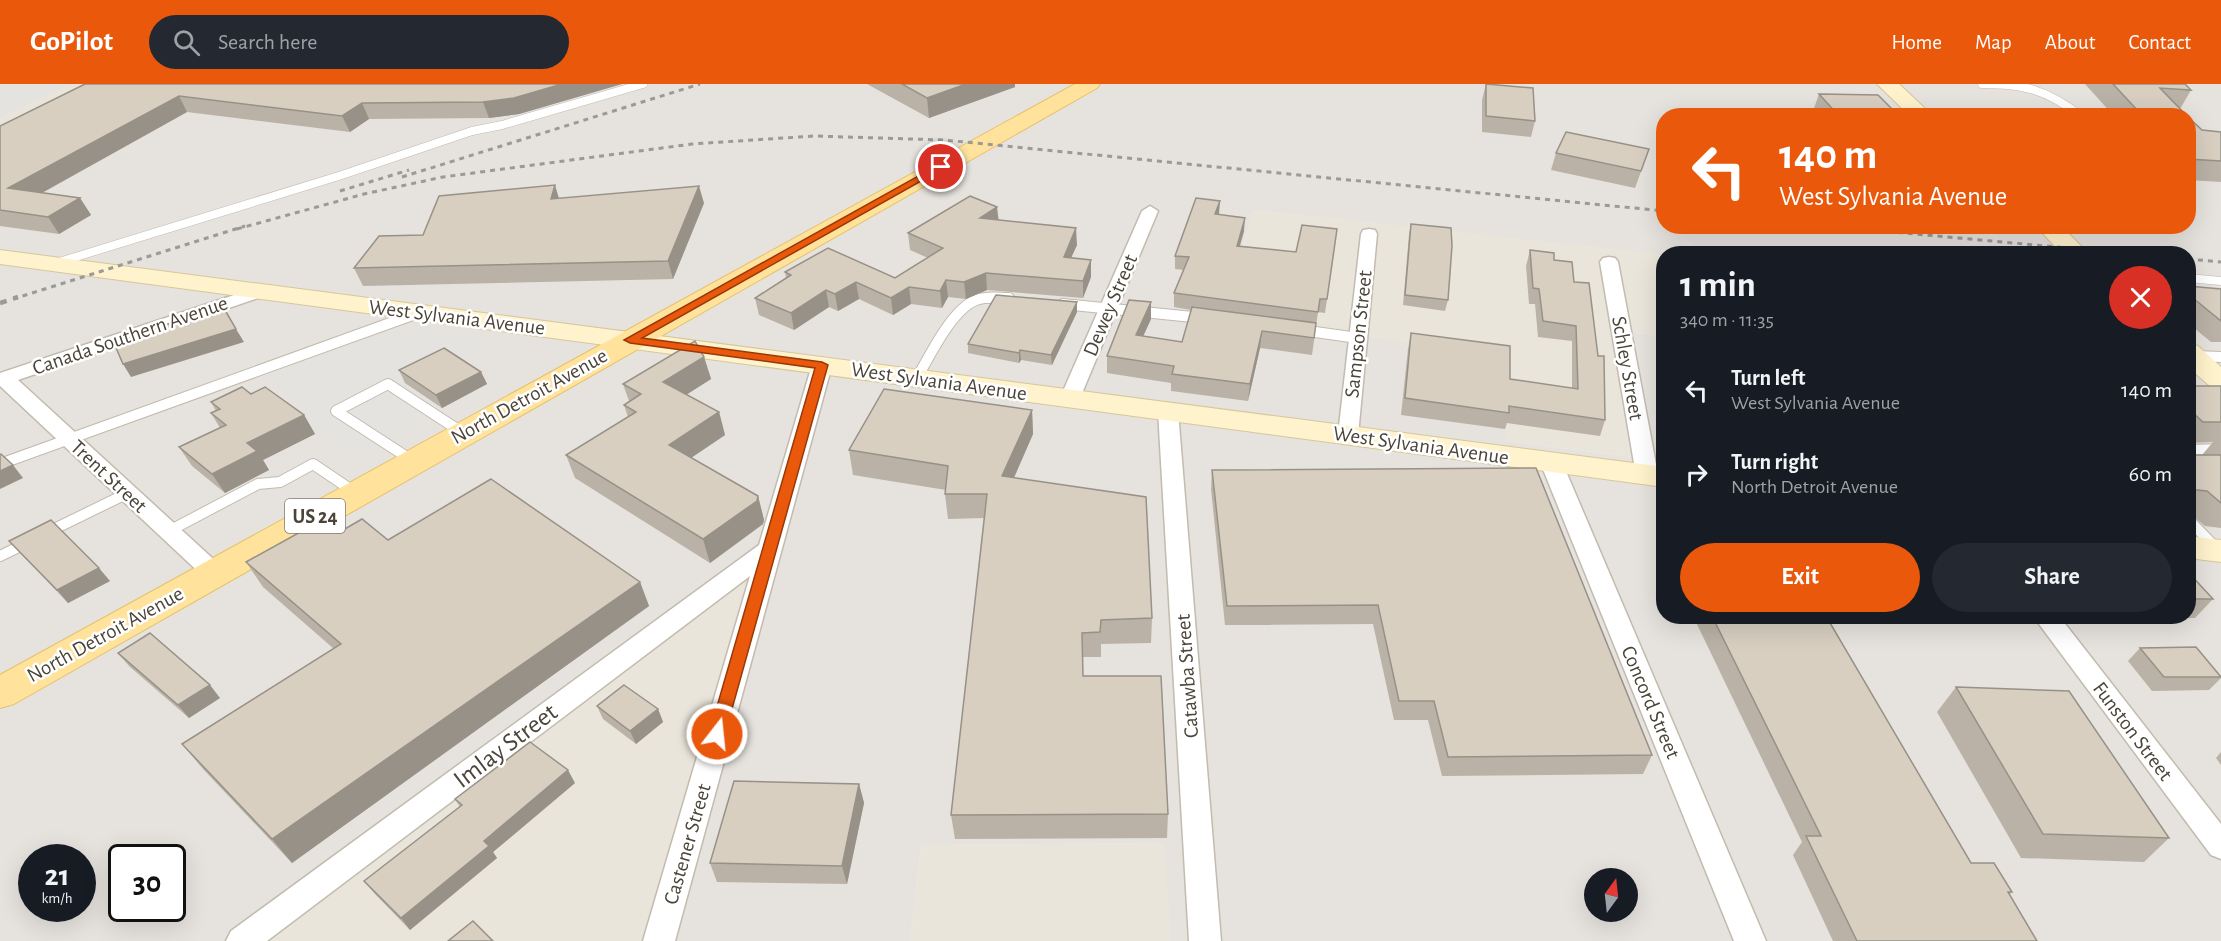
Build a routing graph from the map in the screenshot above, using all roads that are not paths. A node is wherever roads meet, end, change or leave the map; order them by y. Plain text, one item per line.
1 (643, 84) edge
2 (1090, 84) edge
3 (1887, 84) edge
4 (1982, 84) edge
5 (1914, 108) edge
6 (2070, 108) edge
7 (1150, 211) dead end
8 (1368, 234) dead end
9 (2056, 234) edge
10 (2068, 246) edge
11 (5, 260) edge
12 (1609, 262) dead end
13 (53, 264) junction
14 (2196, 279) edge
15 (2221, 281) edge
16 (261, 291) junction
17 (1022, 299) edge
18 (1055, 303) edge
19 (1109, 308) junction
20 (421, 312) junction
21 (1213, 319) edge
22 (1292, 329) edge
23 (1358, 338) junction
24 (630, 340) junction
25 (822, 365) junction
26 (917, 378) junction
27 (2, 379) edge
28 (1070, 398) junction
29 (1168, 411) junction
30 (464, 433) junction
31 (1348, 435) junction
32 (69, 438) junction
33 (2221, 449) edge
34 (2196, 450) edge
35 (413, 461) junction
36 (1551, 462) junction
37 (0, 464) edge
38 (1655, 476) edge
39 (128, 493) junction
40 (356, 493) junction
41 (169, 531) junction
42 (2196, 531) edge
43 (769, 550) junction
44 (2209, 550) edge
45 (0, 556) edge
46 (214, 573) junction
47 (2051, 624) edge
48 (0, 693) edge
49 (2221, 846) edge
50 (242, 941) edge
51 (659, 941) edge
52 (1205, 941) edge
53 (1750, 941) edge

1 - 13 lane
2 - 24 main road, North Detroit Avenue / US 24
3 - 5 main road
4 - 6 lane
7 - 19 street, Dewey Street
8 - 23 street, Sampson Street
9 - 10 main road
11 - 13 main road, West Sylvania Avenue
12 - 38 street, Schley Street
13 - 16 main road, West Sylvania Avenue
14 - 15 lane
16 - 20 main road, West Sylvania Avenue
16 - 27 street, Canada Southern Avenue
17 - 26 lane
18 - 19 lane
19 - 21 lane
19 - 28 street, Dewey Street
20 - 24 main road, West Sylvania Avenue
20 - 32 lane
22 - 23 lane
23 - 31 street, Sampson Street
24 - 25 main road, West Sylvania Avenue
24 - 30 main road, North Detroit Avenue / US 24
25 - 26 main road, West Sylvania Avenue
25 - 43 street, Castener Street
26 - 28 main road, West Sylvania Avenue
27 - 32 street, Trent Street
28 - 29 main road, West Sylvania Avenue
29 - 31 main road, West Sylvania Avenue
29 - 52 street, Catawba Street
30 - 35 main road, North Detroit Avenue / US 24
30 - 35 lane
31 - 36 main road, West Sylvania Avenue
32 - 37 lane
32 - 39 street, Trent Street
33 - 34 lane
35 - 40 main road, North Detroit Avenue / US 24
36 - 38 main road, West Sylvania Avenue
36 - 53 street, Concord Street
39 - 41 street, Trent Street
39 - 45 lane
40 - 41 lane
40 - 46 main road, North Detroit Avenue / US 24
41 - 46 street, Trent Street
42 - 44 lane
43 - 50 street, Imlay Street
43 - 51 street, Castener Street
46 - 48 main road, North Detroit Avenue / US 24
47 - 49 street, Funston Street

